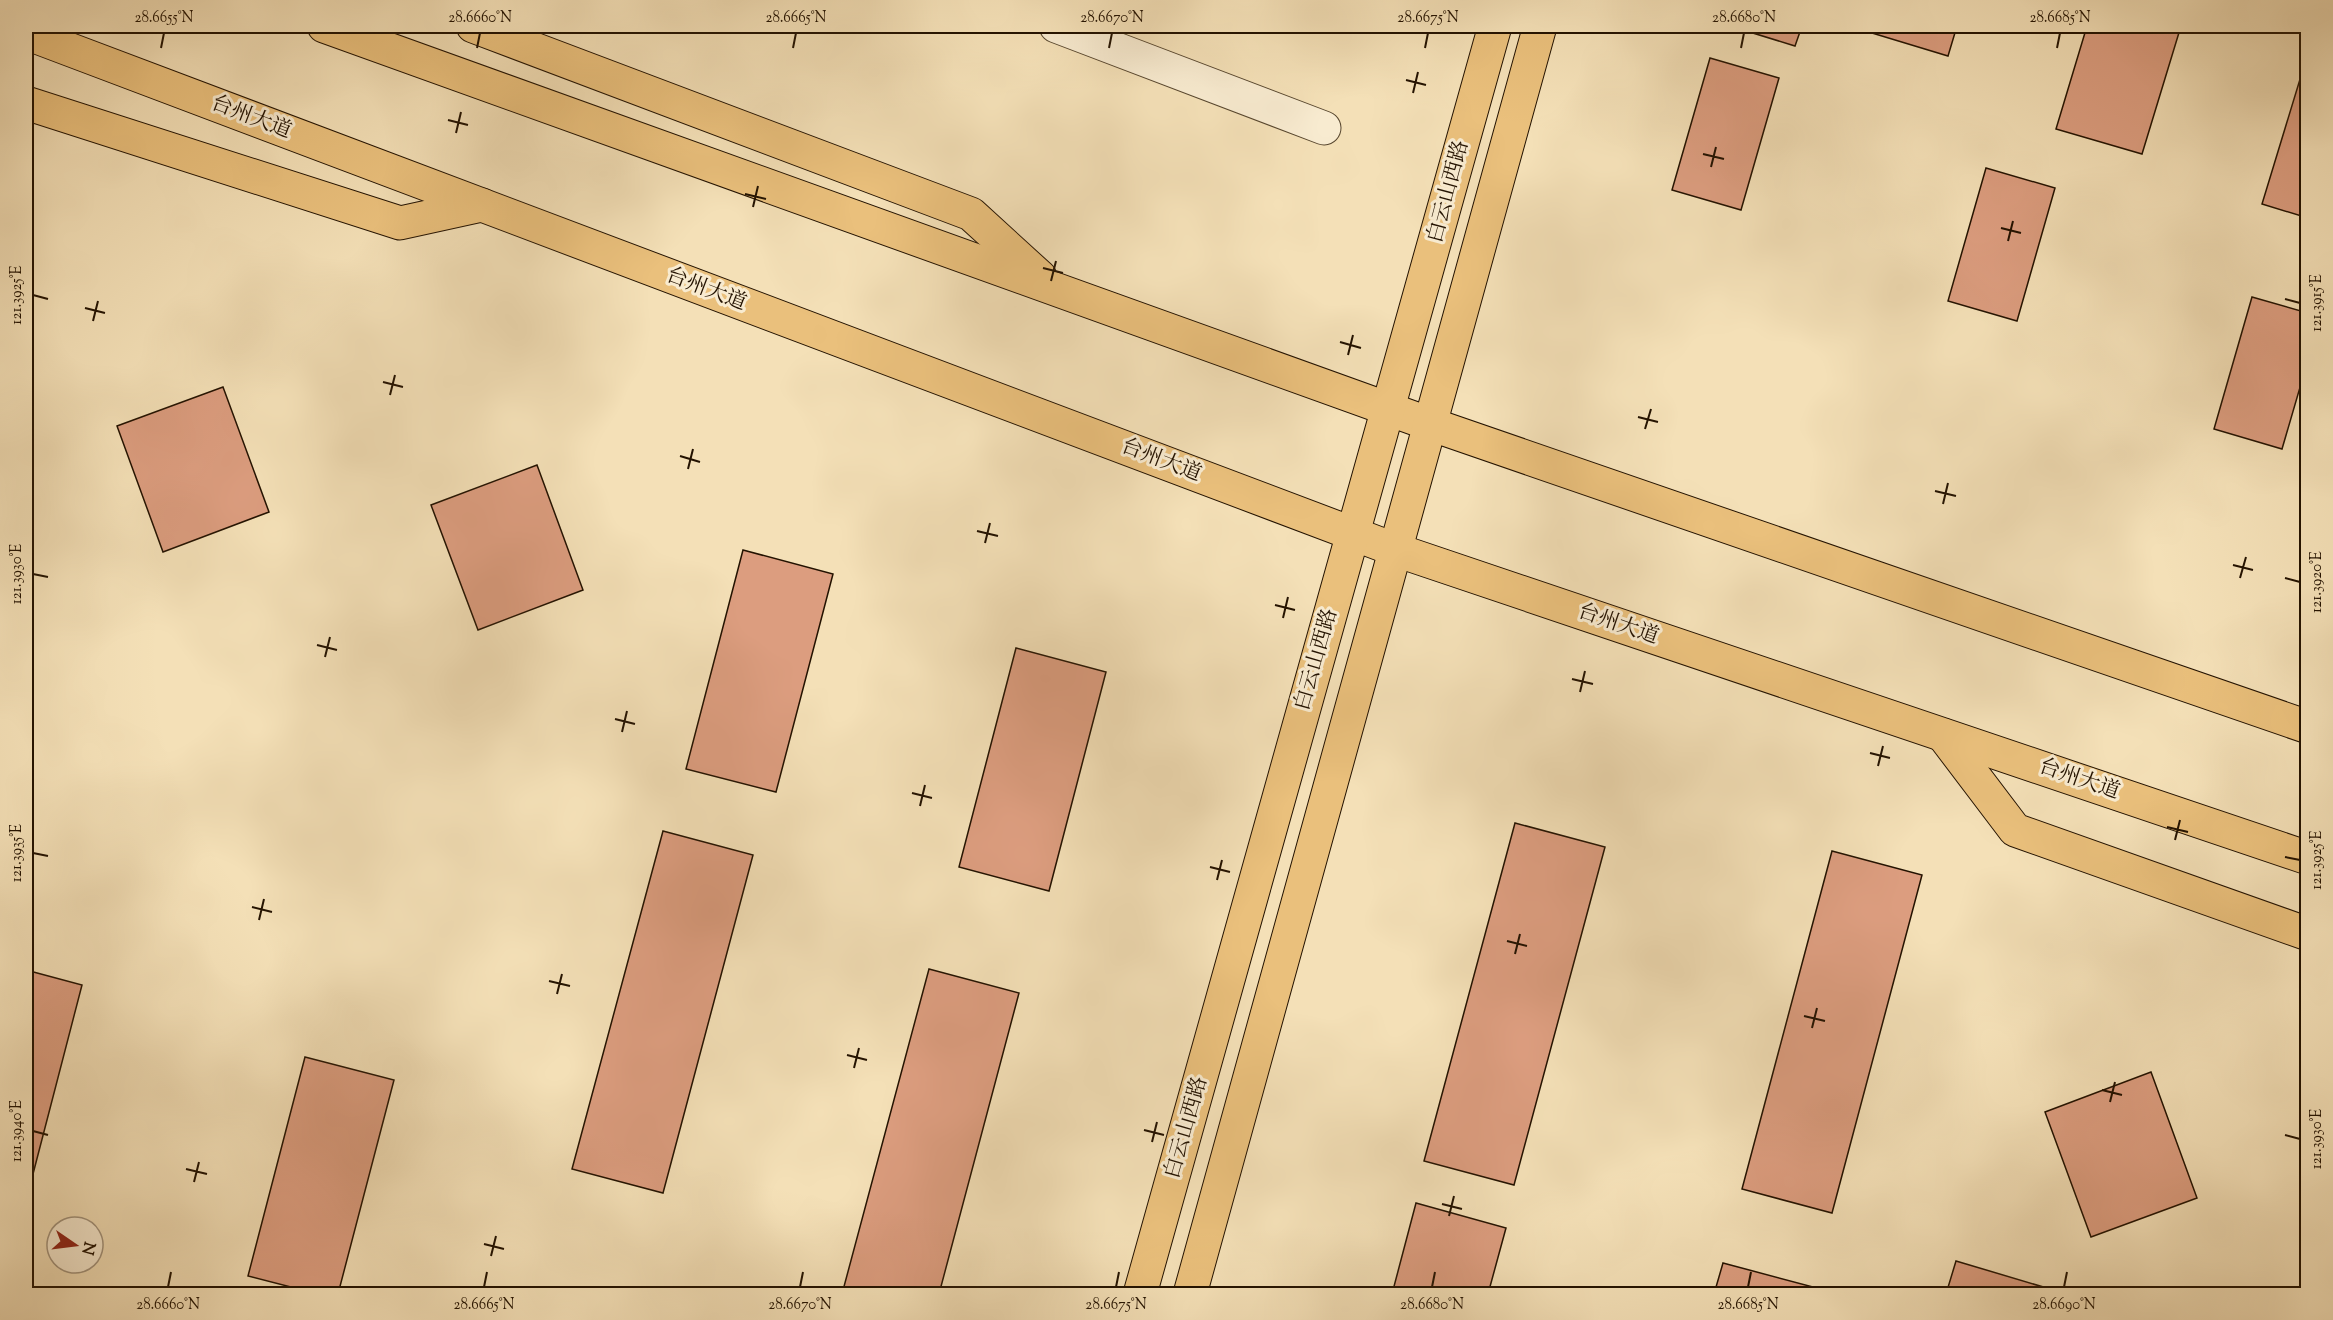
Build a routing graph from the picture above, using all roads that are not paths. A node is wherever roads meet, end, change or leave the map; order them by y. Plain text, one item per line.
1 (324, 26) edge
2 (473, 26) edge
3 (1056, 26) edge
4 (1496, 26) edge
5 (1540, 26) edge
6 (26, 33) edge
7 (26, 104) edge
8 (1324, 128) dead end
9 (482, 205) junction
10 (1053, 288) junction
11 (1389, 409) junction
12 (1430, 424) junction
13 (1353, 533) junction
14 (1396, 550) junction
15 (2307, 727) edge
16 (1943, 735) junction
17 (2307, 858) edge
18 (2307, 934) edge
19 (1140, 1294) edge
20 (1190, 1294) edge

1 - 10 main road
2 - 10 main road
3 - 8 lane
4 - 11 main road, 白云山西路
5 - 12 main road, 白云山西路
6 - 9 main road, 台州大道
7 - 9 main road
9 - 13 main road, 台州大道
10 - 11 main road
11 - 12 main road
11 - 13 main road, 白云山西路
12 - 14 main road, 白云山西路
12 - 15 main road
13 - 14 main road, 台州大道
13 - 19 main road, 白云山西路
14 - 16 main road, 台州大道
14 - 20 main road, 白云山西路
16 - 17 main road, 台州大道
16 - 18 main road

